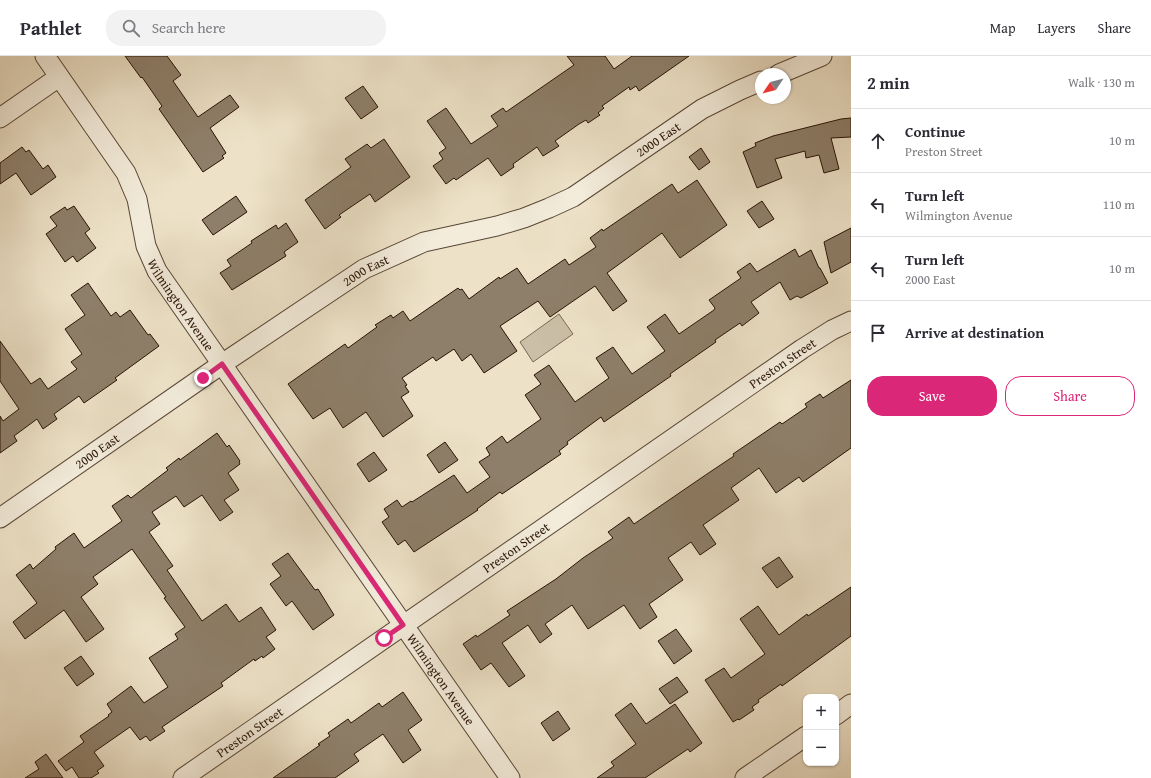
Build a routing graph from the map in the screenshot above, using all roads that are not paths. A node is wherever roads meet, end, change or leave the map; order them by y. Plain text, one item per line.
1 (45, 56) edge
2 (822, 56) edge
3 (791, 69) edge
4 (60, 77) junction
5 (755, 84) edge
6 (0, 118) edge
7 (851, 321) edge
8 (222, 364) junction
9 (0, 518) edge
10 (403, 625) junction
11 (851, 704) edge
12 (839, 713) edge
13 (803, 738) edge
14 (183, 778) edge
15 (510, 778) edge
16 (745, 778) edge

1 - 4 street, Wilmington Avenue
2 - 3 street
4 - 6 street
4 - 8 street, Wilmington Avenue
5 - 8 street, 2000 East
7 - 10 street, Preston Street
8 - 9 street, 2000 East
8 - 10 street, Wilmington Avenue
10 - 14 street, Preston Street
10 - 15 street, Wilmington Avenue
11 - 12 street
13 - 16 street

